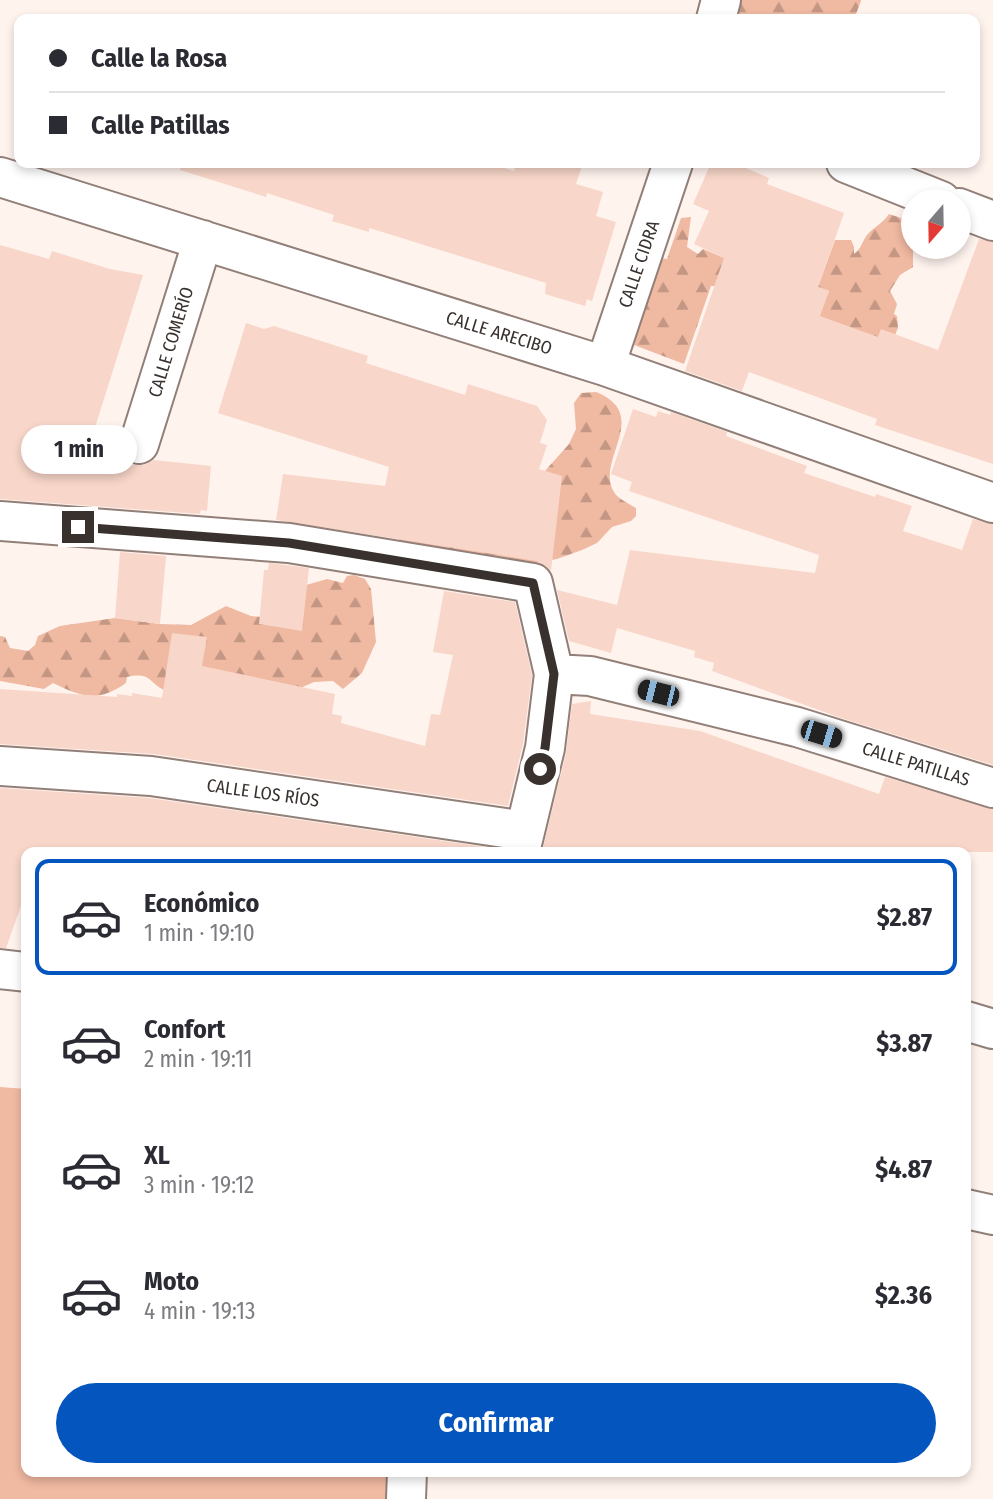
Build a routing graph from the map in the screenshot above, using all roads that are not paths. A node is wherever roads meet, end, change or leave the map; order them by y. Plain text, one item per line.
1 (671, 168) edge
2 (858, 168) edge
3 (0, 177) edge
4 (911, 189) edge
5 (971, 213) edge
6 (993, 221) edge
7 (203, 240) junction
8 (605, 366) junction
9 (139, 444) dead end
10 (993, 503) edge
11 (0, 522) edge
12 (554, 674) junction
13 (0, 766) edge
14 (993, 788) edge
15 (522, 842) edge
16 (0, 969) edge
17 (21, 971) edge
18 (971, 1022) edge
19 (993, 1029) edge
20 (971, 1210) edge
21 (993, 1215) edge

1 - 8 street, CALLE CIDRA
2 - 4 street
3 - 7 street, CALLE ARECIBO
5 - 6 street
7 - 8 street, CALLE ARECIBO
7 - 9 street, CALLE COMERÍO
8 - 10 street, CALLE ARECIBO
11 - 12 street
12 - 14 street, CALLE PATILLAS
12 - 15 street
13 - 15 street, CALLE LOS RÍOS
16 - 17 street
18 - 19 street
20 - 21 street

